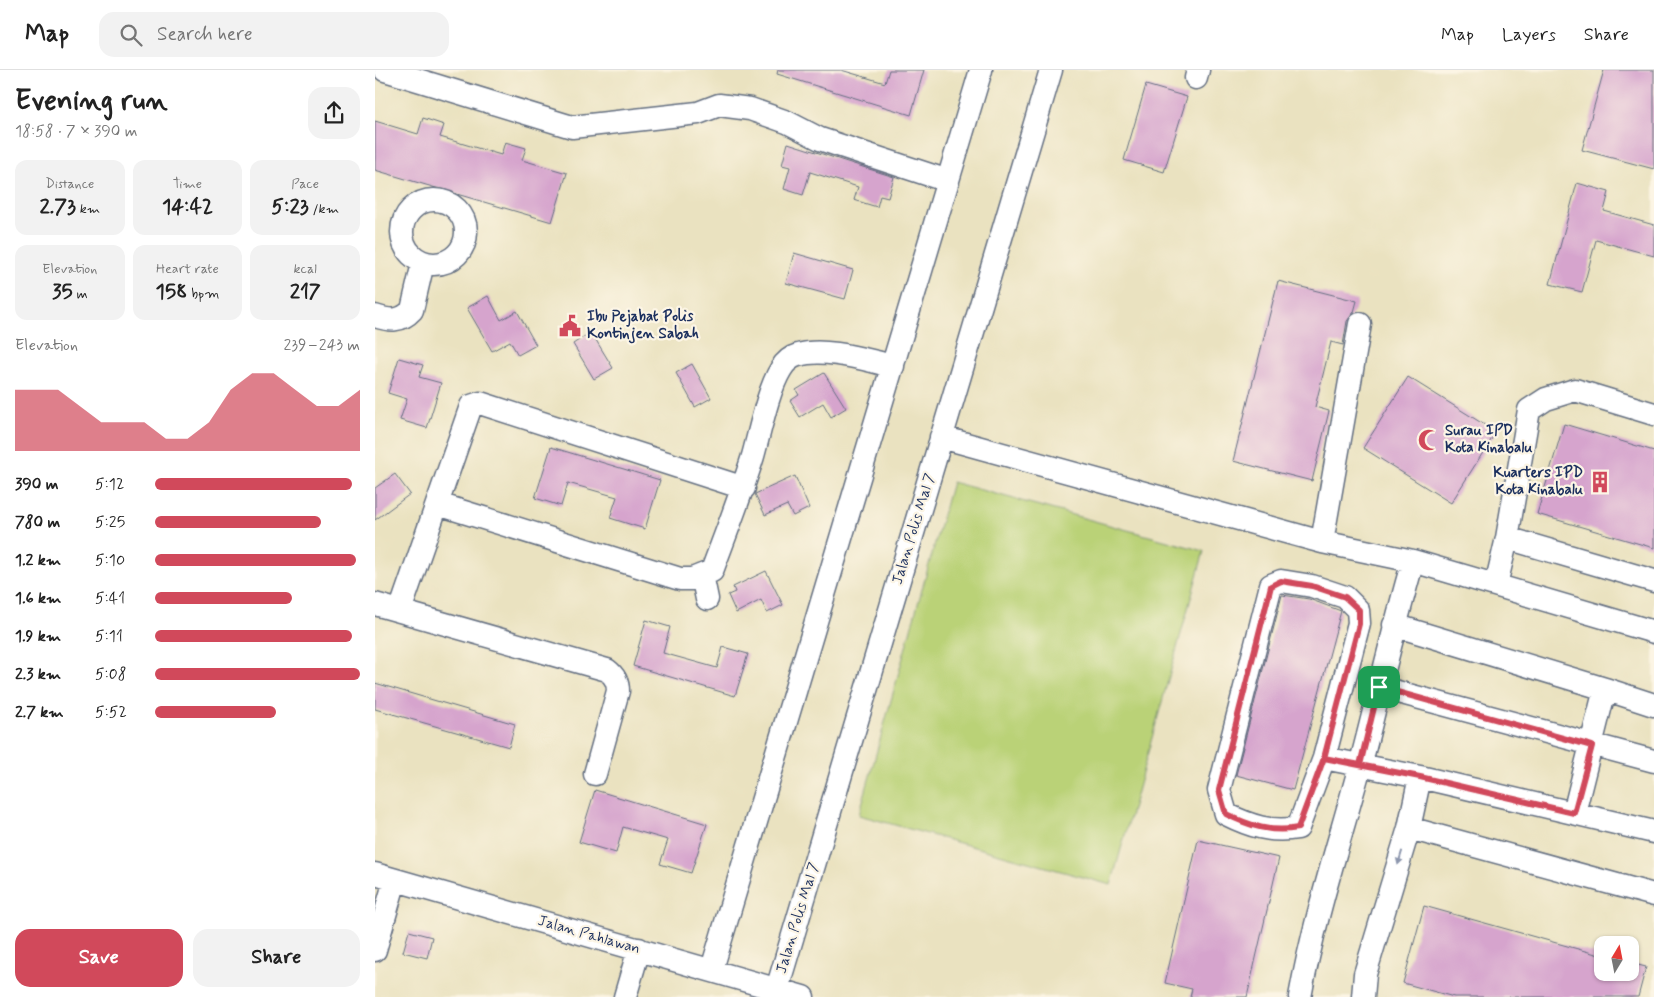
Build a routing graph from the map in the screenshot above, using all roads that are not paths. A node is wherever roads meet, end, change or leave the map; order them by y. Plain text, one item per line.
1 (385, 70) edge
2 (981, 70) edge
3 (1051, 70) edge
4 (948, 181) junction
5 (423, 263) dead end
6 (375, 316) edge
7 (1360, 324) dead end
8 (893, 366) junction
9 (1654, 414) edge
10 (941, 437) junction
11 (744, 488) junction
12 (439, 504) junction
13 (1507, 538) junction
14 (1322, 542) junction
15 (1413, 561) junction
16 (702, 575) junction
17 (1654, 581) edge
18 (1497, 584) junction
19 (707, 599) dead end
20 (375, 604) edge
21 (400, 611) junction
22 (1394, 625) junction
23 (1654, 632) edge
24 (1379, 687) junction
25 (1605, 689) junction
26 (1654, 704) edge
27 (1592, 746) junction
28 (1324, 758) junction
29 (1654, 761) edge
30 (1360, 765) junction
31 (595, 774) dead end
32 (1420, 777) junction
33 (1574, 813) junction
34 (1409, 828) junction
35 (1654, 832) edge
36 (385, 877) edge
37 (1654, 895) edge
38 (639, 949) junction
39 (375, 950) edge
40 (712, 969) junction
41 (777, 989) junction
42 (625, 997) edge
43 (803, 997) edge
44 (1300, 997) edge
45 (1363, 997) edge

1 - 4 street
2 - 4 street
3 - 10 street, Jalan Polis Mal 7
4 - 8 street
5 - 6 street
7 - 14 street
8 - 11 street
8 - 40 street
9 - 13 street
10 - 14 street
10 - 41 street, Jalan Polis Mal 7
11 - 12 street
11 - 16 street
12 - 16 street
12 - 21 street
13 - 17 street
13 - 18 street
14 - 15 street
15 - 18 street
15 - 22 street
16 - 19 street
18 - 23 street
20 - 21 street
21 - 31 street
22 - 24 street
22 - 25 street
24 - 27 street
24 - 30 street
25 - 26 street
25 - 27 street
27 - 29 street
27 - 33 street
28 - 28 street
28 - 30 street
30 - 32 street
30 - 44 street
32 - 33 street
32 - 34 street
33 - 35 street
34 - 37 street
34 -> 45 street
36 - 38 street, Jalan Pahlawan
36 - 39 street
38 - 40 street, Jalan Pahlawan
38 - 42 street
40 - 41 street, Jalan Pahlawan
41 - 43 street, Jalan Pahlawan

